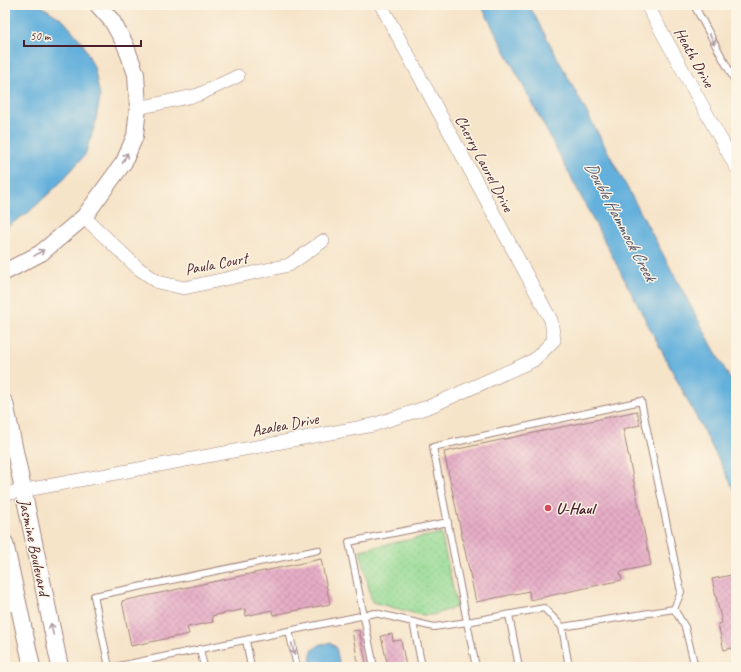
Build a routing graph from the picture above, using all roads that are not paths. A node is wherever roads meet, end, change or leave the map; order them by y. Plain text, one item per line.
1 (98, 5) edge
2 (381, 5) edge
3 (647, 5) edge
4 (694, 5) edge
5 (238, 76) dead end
6 (736, 83) edge
7 (138, 108) junction
8 (736, 167) edge
9 (84, 217) junction
10 (323, 241) dead end
11 (5, 272) edge
12 (554, 340) joint
13 (5, 403) edge
14 (23, 491) junction
15 (5, 494) edge
16 (448, 522) junction
17 (5, 543) edge
18 (318, 550) dead end
19 (11, 604) edge
20 (674, 609) junction
21 (509, 615) junction
22 (364, 616) junction
23 (413, 622) junction
24 (467, 622) junction
25 (562, 626) junction
26 (289, 631) junction
27 (246, 640) junction
28 (200, 649) junction
29 (32, 667) edge
30 (60, 667) edge
31 (109, 667) edge
32 (114, 667) edge
33 (204, 667) edge
34 (251, 667) edge
35 (297, 667) edge
36 (374, 667) edge
37 (422, 667) edge
38 (476, 667) edge
39 (519, 667) edge
40 (569, 667) edge
41 (695, 667) edge

1 - 7 street
2 - 12 street, Cherry Laurel Drive
3 - 8 street, Heath Drive
4 -> 6 lane
5 - 7 street
9 -> 7 street
9 - 10 street, Paula Court
11 -> 9 street
12 - 14 street, Azalea Drive
13 - 14 street, Jasmine Boulevard
14 - 15 street, Azalea Drive
30 -> 14 street, Jasmine Boulevard
16 - 20 lane
16 - 22 lane
16 - 24 lane
17 - 19 street, Jasmine Boulevard
18 - 31 lane
19 - 29 street, Jasmine Boulevard
20 - 25 lane
20 - 41 lane
21 - 24 lane
21 - 25 lane
21 - 39 lane
22 - 23 lane
22 - 26 lane
22 - 36 lane
23 - 24 lane
23 - 37 lane
24 - 38 lane
25 - 40 lane
26 - 27 lane
26 -> 35 lane
27 - 28 lane
27 - 34 lane
28 - 32 lane
28 - 33 lane

